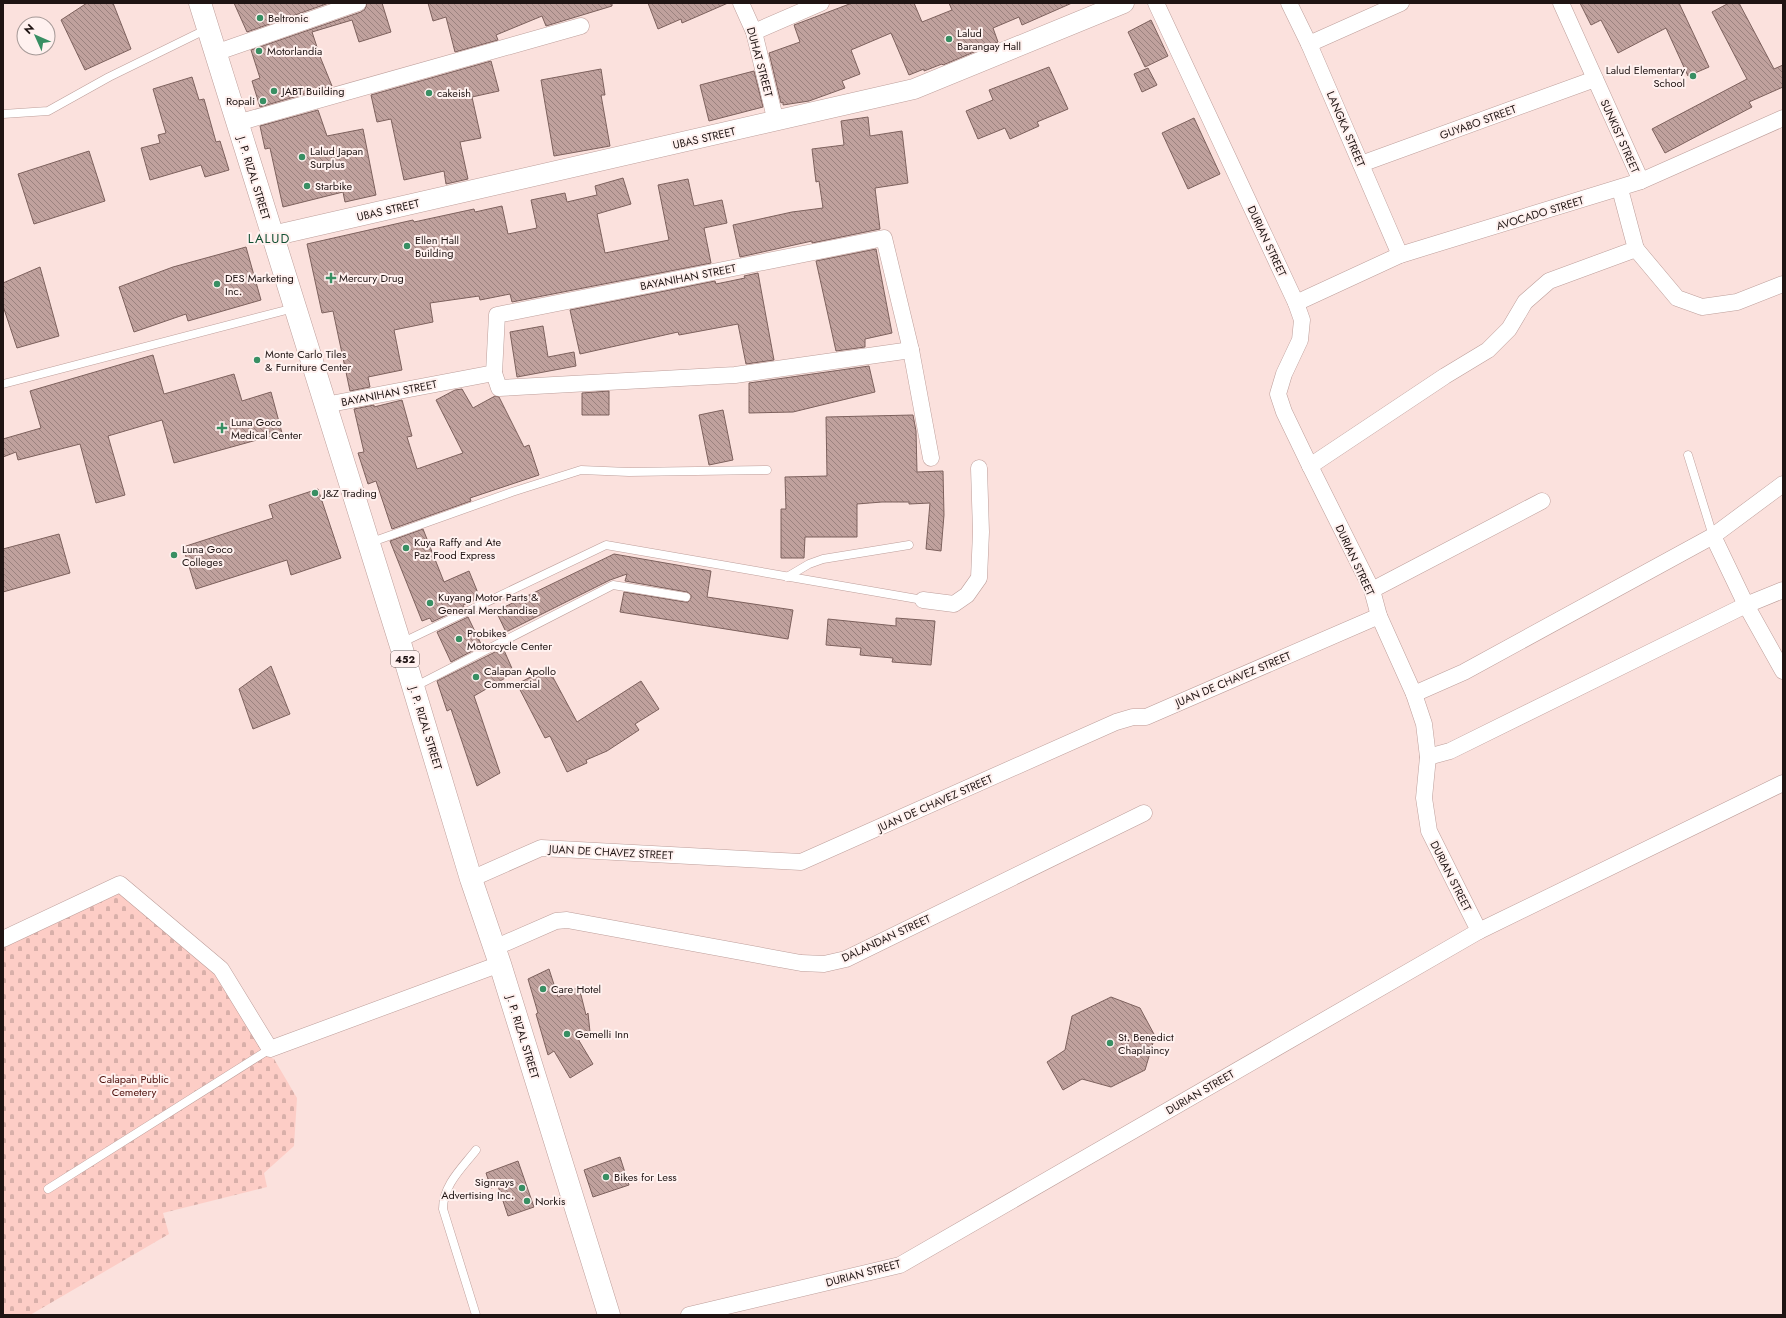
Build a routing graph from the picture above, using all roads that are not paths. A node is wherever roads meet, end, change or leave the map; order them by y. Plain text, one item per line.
1 (200, 3) edge
2 (358, 3) edge
3 (741, 3) edge
4 (820, 3) edge
5 (1124, 3) edge
6 (1156, 3) edge
7 (1289, 3) edge
8 (1401, 3) edge
9 (1561, 3) edge
10 (1103, 7) edge
11 (581, 26) dead end
12 (208, 29) junction
13 (754, 32) junction
14 (1309, 44) junction
15 (215, 53) junction
16 (1595, 79) junction
17 (3, 114) edge
18 (1783, 118) edge
19 (776, 122) junction
20 (237, 123) junction
21 (1361, 164) junction
22 (1641, 181) junction
23 (1620, 189) junction
24 (272, 236) junction
25 (1636, 249) junction
26 (1400, 255) junction
27 (1783, 284) edge
28 (1296, 304) junction
29 (294, 308) junction
30 (911, 350) junction
31 (494, 373) junction
32 (3, 384) edge
33 (325, 405) junction
34 (1688, 455) dead end
35 (931, 458) dead end
36 (1310, 466) junction
37 (979, 468) dead end
38 (767, 470) dead end
39 (1783, 484) edge
40 (1542, 501) dead end
41 (1713, 536) junction
42 (368, 543) junction
43 (909, 544) dead end
44 (787, 577) junction
45 (1372, 590) junction
46 (1783, 590) edge
47 (686, 597) dead end
48 (923, 600) joint
49 (1746, 605) junction
50 (1378, 616) junction
51 (400, 643) junction
52 (1783, 671) edge
53 (414, 688) junction
54 (1414, 694) junction
55 (1428, 757) junction
56 (1783, 783) edge
57 (1144, 813) dead end
58 (471, 879) junction
59 (1479, 931) junction
60 (3, 939) edge
61 (497, 956) junction
62 (270, 1049) junction
63 (476, 1150) dead end
64 (48, 1189) dead end
65 (476, 1315) edge
66 (610, 1315) edge
67 (689, 1315) edge

1 - 12 highway, J. P. RIZAL STREET / 452
2 - 15 street
3 - 13 street, DUHAT STREET
4 - 13 street
5 - 10 street, UBAS STREET
6 - 28 street, DURIAN STREET
7 - 14 street, LANGKA STREET
8 - 14 street
9 - 16 street, SUNKIST STREET
10 - 19 street, UBAS STREET
11 - 20 street
12 - 15 highway, J. P. RIZAL STREET / 452
12 - 17 lane
13 - 19 street, DUHAT STREET
14 - 21 street, LANGKA STREET
15 - 20 highway, J. P. RIZAL STREET / 452
16 - 21 street, GUYABO STREET
16 - 22 street, SUNKIST STREET
18 - 22 street, AVOCADO STREET
19 - 24 street, UBAS STREET
20 - 24 highway, J. P. RIZAL STREET / 452
21 - 26 street, LANGKA STREET
22 - 23 street, AVOCADO STREET
23 - 25 street
23 - 26 street, AVOCADO STREET
24 - 29 highway, J. P. RIZAL STREET / 452
25 - 27 street
25 - 36 street
26 - 28 street, AVOCADO STREET
28 - 36 street, DURIAN STREET
29 - 32 lane
29 - 33 highway, J. P. RIZAL STREET / 452
30 - 31 street
30 - 31 street, BAYANIHAN STREET
30 - 35 street, BAYANIHAN STREET
31 - 33 street, BAYANIHAN STREET
33 - 42 highway, J. P. RIZAL STREET / 452
34 - 41 lane
36 - 45 street, DURIAN STREET
37 - 48 street
38 - 42 lane
39 - 41 street
40 - 45 street
41 - 49 street
41 - 54 street
42 - 51 highway, J. P. RIZAL STREET / 452
43 - 44 lane
44 - 48 lane
44 - 51 lane
45 - 50 street, DURIAN STREET
46 - 49 street
47 - 53 lane
49 - 52 street
49 - 55 street
50 - 54 street, DURIAN STREET
50 - 58 street, JUAN DE CHAVEZ STREET
51 - 53 highway, J. P. RIZAL STREET / 452
53 - 58 highway, J. P. RIZAL STREET / 452
54 - 55 street, DURIAN STREET
55 - 59 street, DURIAN STREET
56 - 59 street
57 - 61 street, DALANDAN STREET
58 - 61 highway, J. P. RIZAL STREET / 452
59 - 67 street, DURIAN STREET
60 - 62 street
61 - 62 street, DALANDAN STREET
61 - 66 highway, J. P. RIZAL STREET / 452
62 - 64 lane
63 - 65 lane

